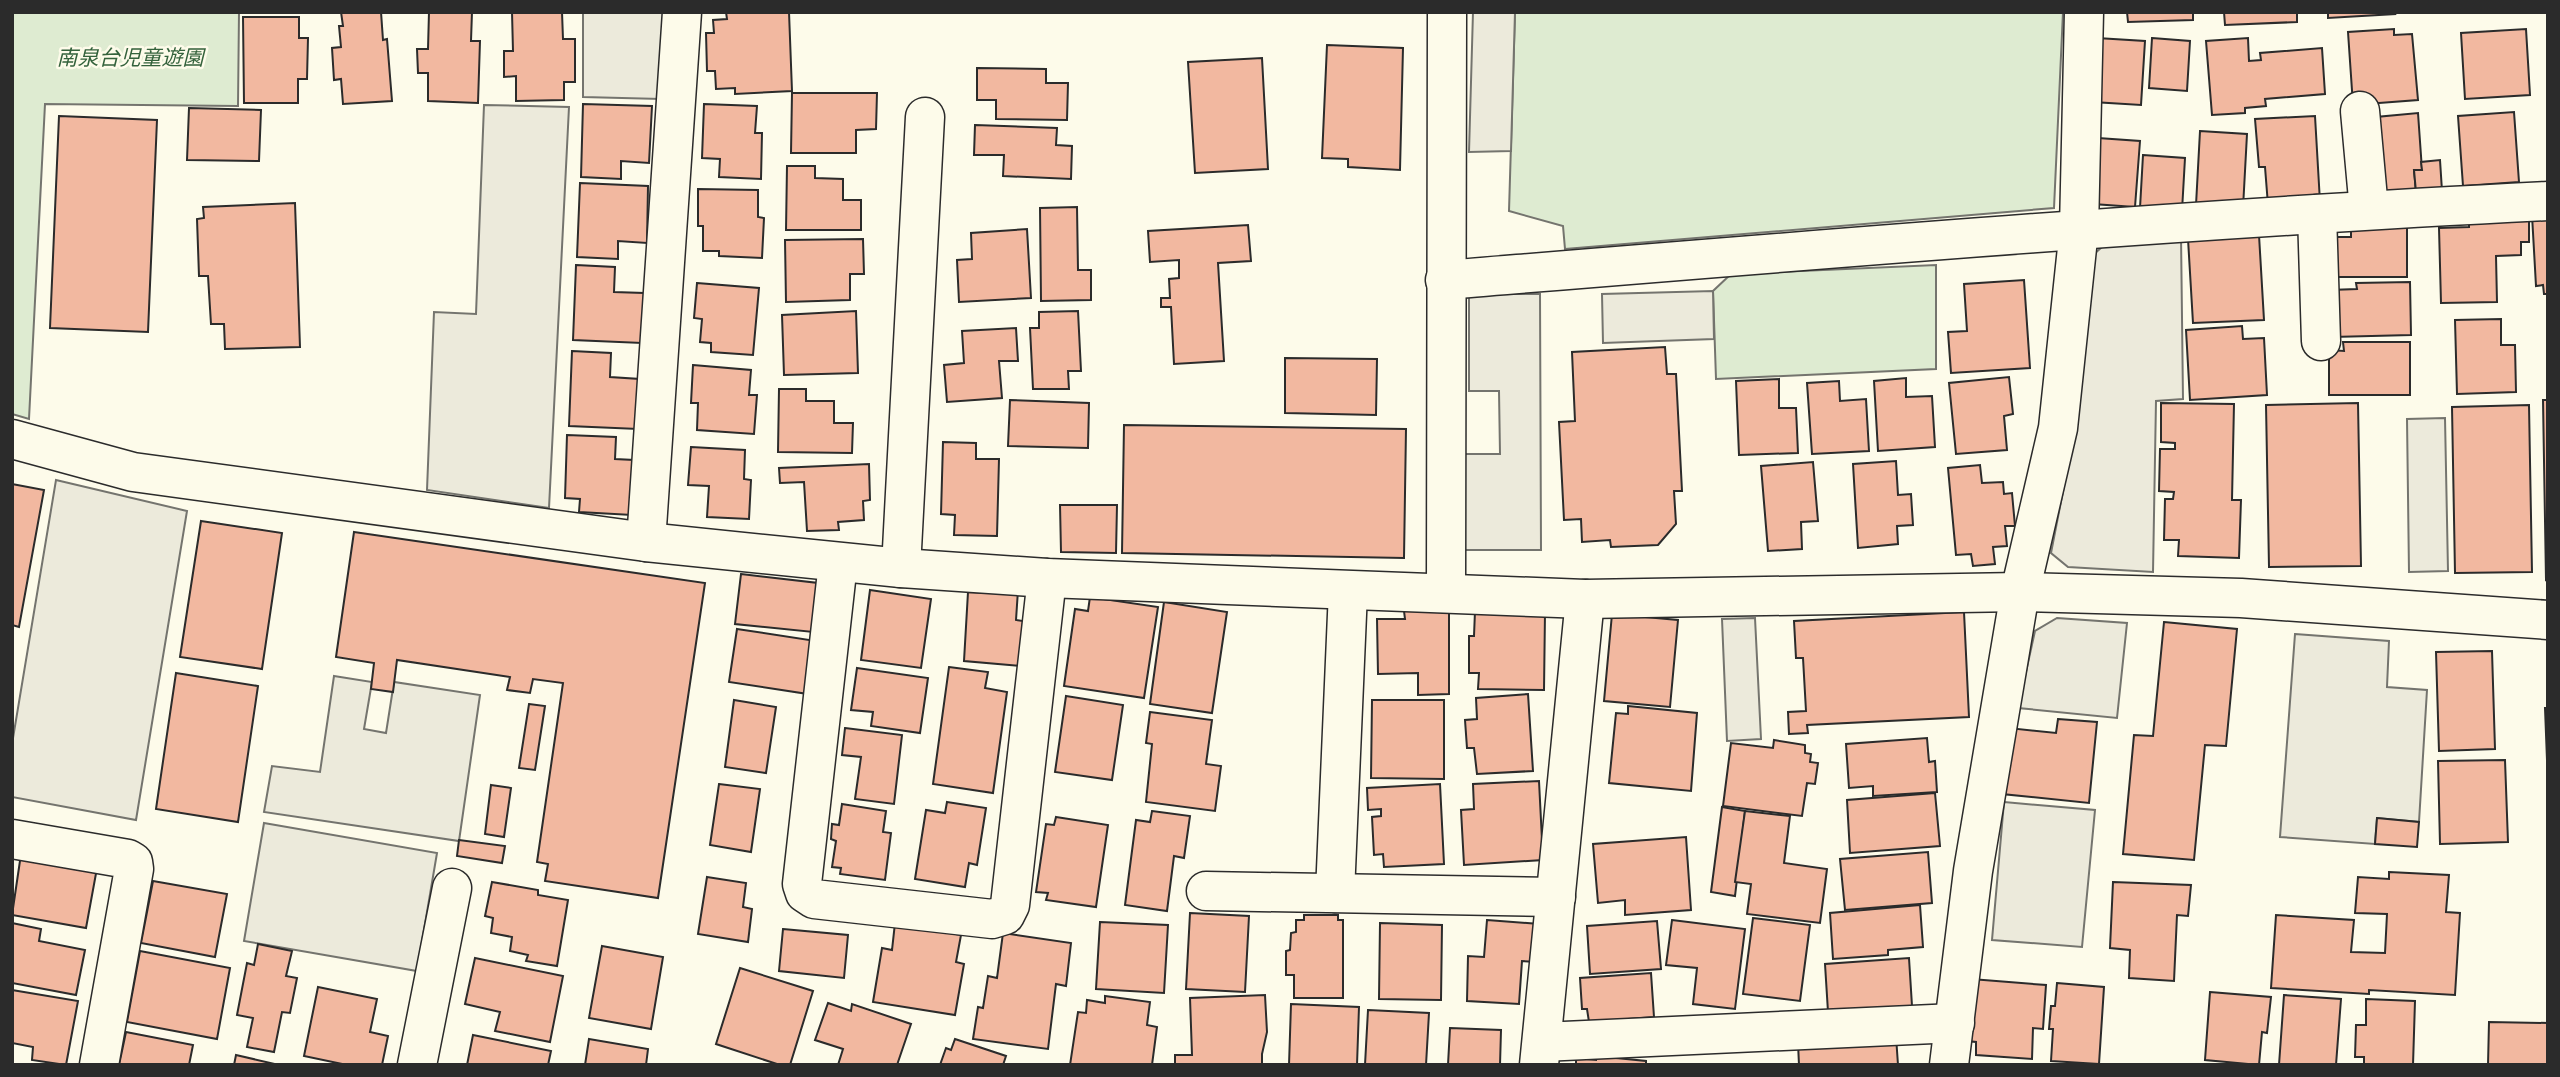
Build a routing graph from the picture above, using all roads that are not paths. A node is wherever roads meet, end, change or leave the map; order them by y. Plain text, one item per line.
1 (682, 12) edge
2 (1447, 12) edge
3 (2084, 12) edge
4 (2360, 111) dead end
5 (925, 117) dead end
6 (2548, 201) edge
7 (2369, 210) junction
8 (2317, 214) junction
9 (2079, 229) junction
10 (1445, 280) junction
11 (2321, 341) dead end
12 (12, 439) edge
13 (646, 542) junction
14 (838, 563) junction
15 (901, 568) junction
16 (1047, 578) junction
17 (1348, 591) junction
18 (2020, 592) junction
19 (1446, 593) junction
20 (1585, 599) junction
21 (2548, 620) edge
22 (12, 839) edge
23 (452, 888) dead end
24 (1206, 891) dead end
25 (1335, 893) junction
26 (1556, 897) junction
27 (1955, 1023) junction
28 (1540, 1053) edge
29 (99, 1065) edge
30 (417, 1065) edge
31 (1949, 1065) edge

1 - 13 street
2 - 10 street
3 - 9 street
4 - 7 street
5 - 15 street
6 - 7 street
7 - 8 street
8 - 9 street
8 - 11 street
9 - 10 street
9 - 18 street
10 - 19 street
12 - 13 street
13 - 14 street
14 - 15 street
14 - 16 street
15 - 16 street
16 - 17 street
17 - 19 street
17 - 25 street
18 - 20 street
18 - 21 street
18 - 27 street
19 - 20 street
20 - 26 street
22 - 29 street
23 - 30 street
24 - 25 street
25 - 26 street
26 - 28 street
27 - 28 street
27 - 31 street

